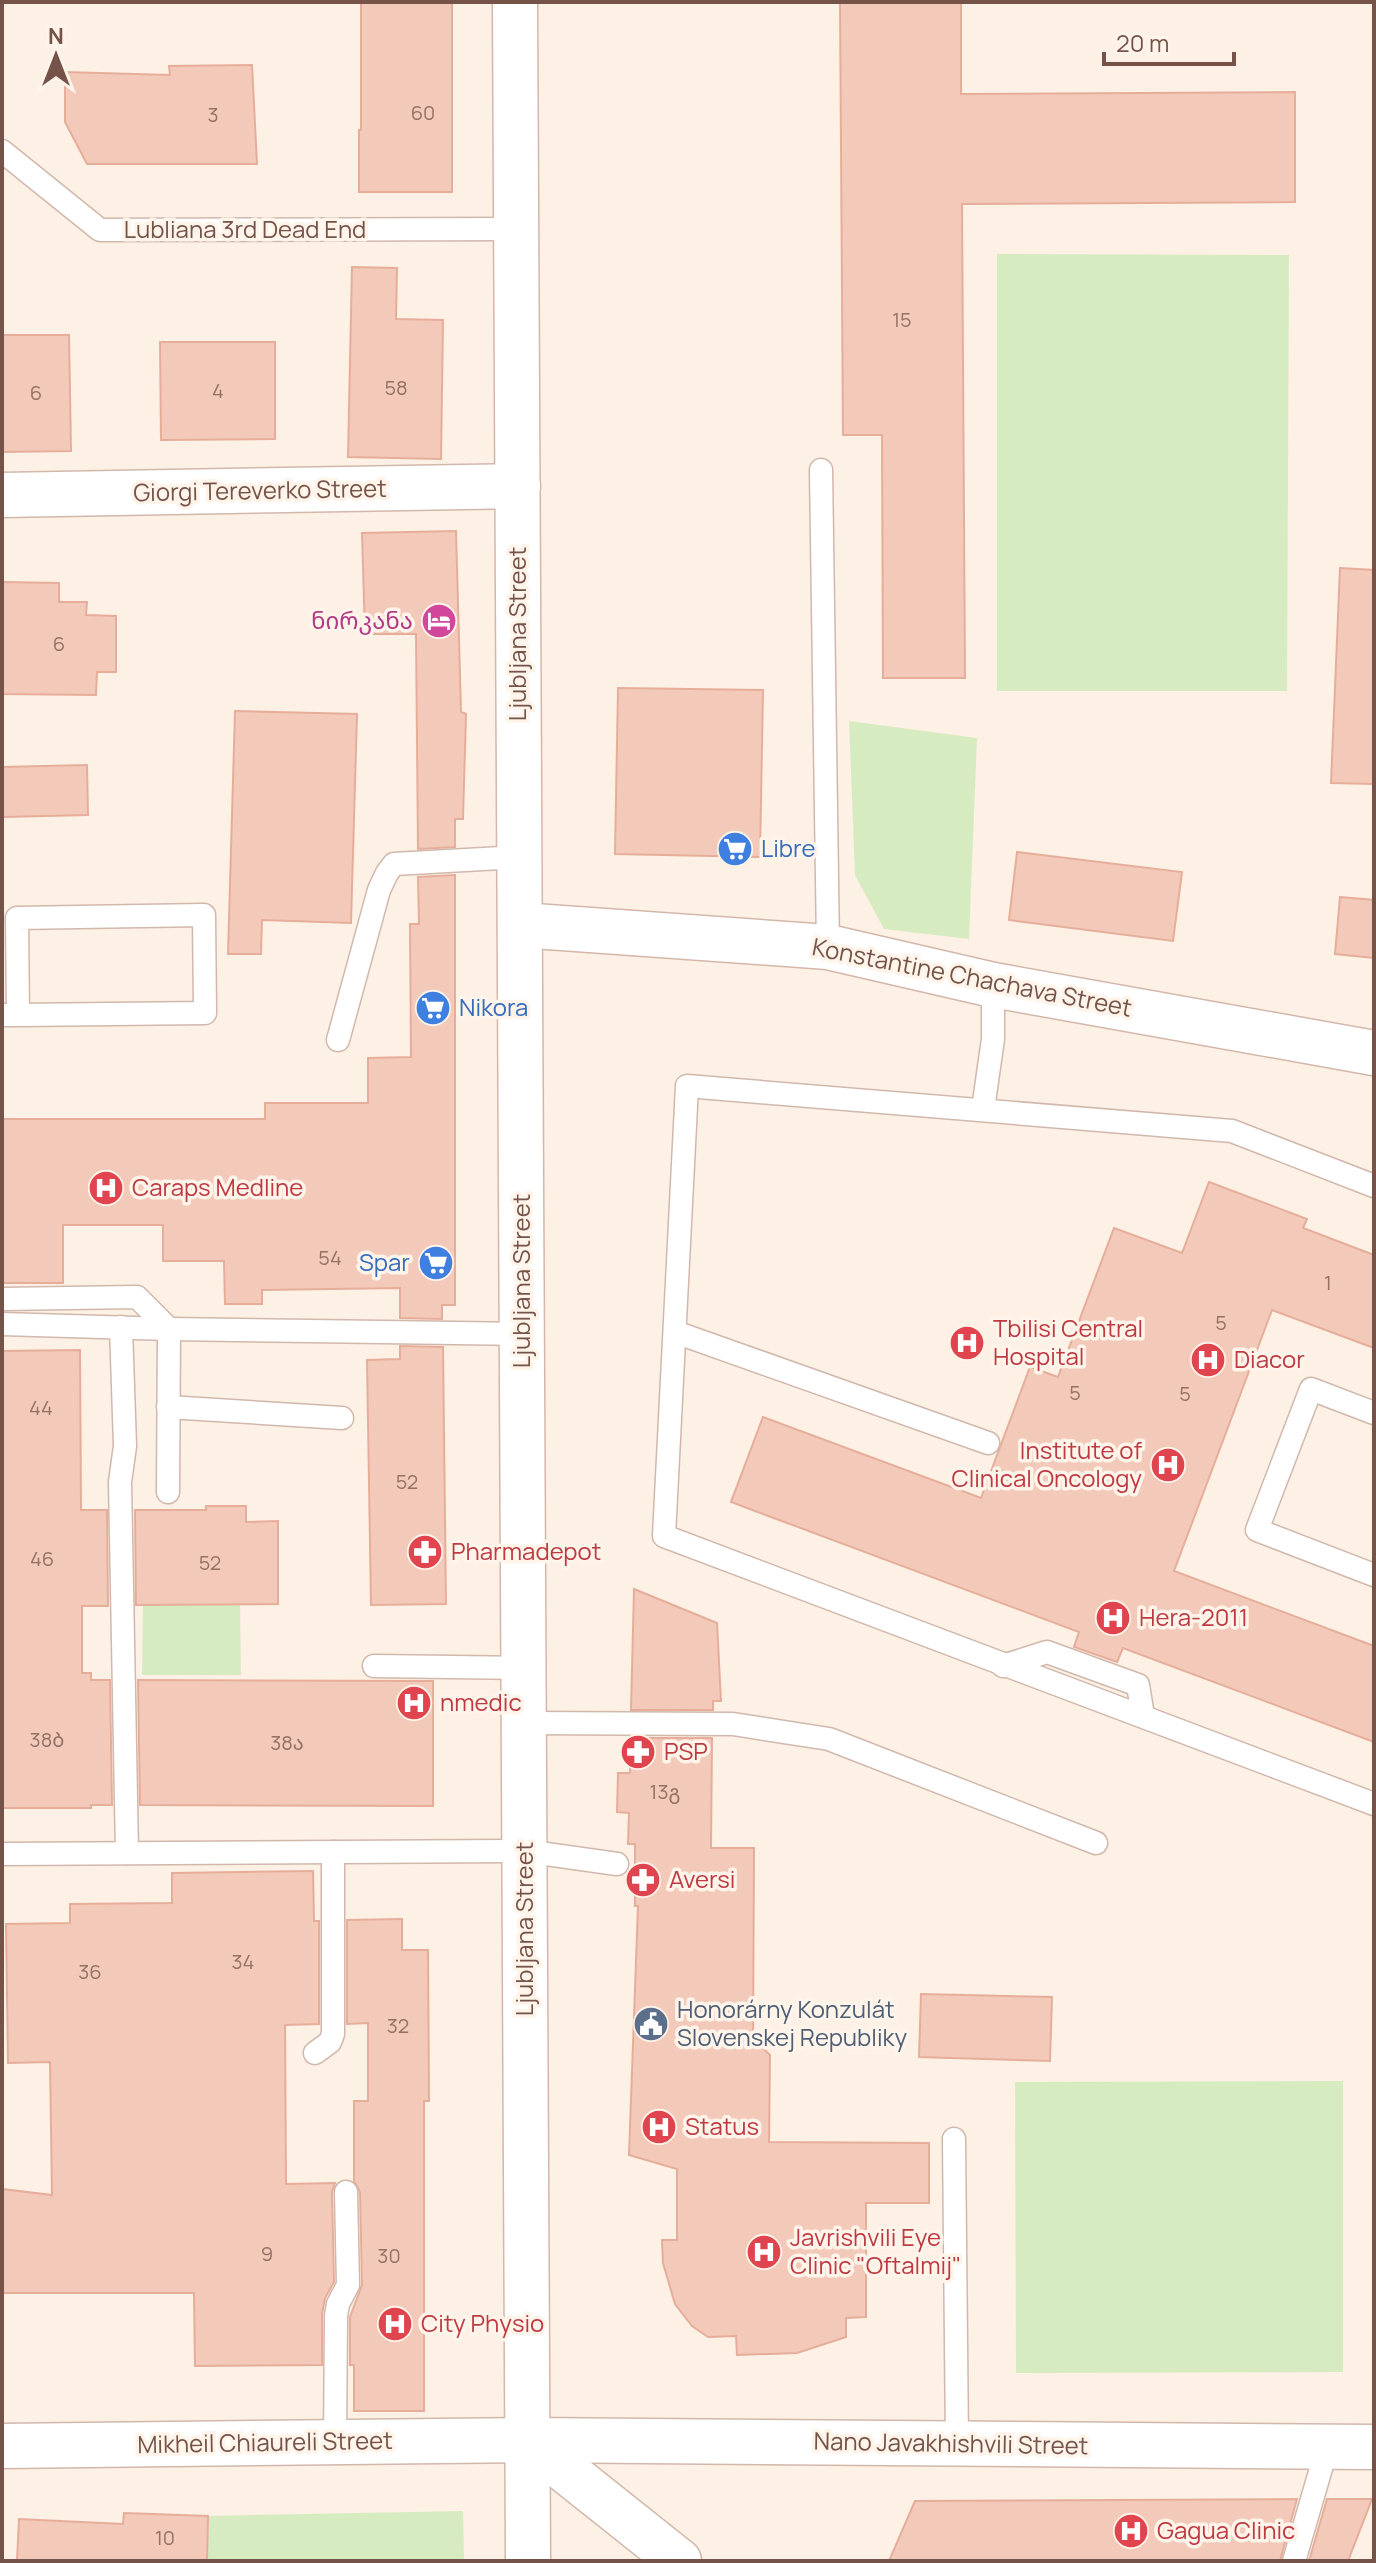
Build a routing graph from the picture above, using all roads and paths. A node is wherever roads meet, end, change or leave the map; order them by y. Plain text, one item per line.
1 (515, 2) edge
2 (2, 151) edge
3 (516, 229) junction
4 (821, 470) dead end
5 (518, 486) junction
6 (2, 495) edge
7 (520, 857) junction
8 (520, 925) junction
9 (828, 947) junction
10 (993, 985) junction
11 (10, 1015) edge
12 (338, 1040) dead end
13 (1374, 1053) edge
14 (983, 1109) junction
15 (1374, 1186) edge
16 (2, 1299) edge
17 (2, 1324) edge
18 (121, 1327) junction
19 (169, 1329) junction
20 (675, 1332) junction
21 (522, 1334) junction
22 (168, 1407) junction
23 (1374, 1413) edge
24 (342, 1418) dead end
25 (988, 1443) dead end
26 (168, 1492) dead end
27 (1374, 1575) edge
28 (374, 1666) dead end
29 (524, 1668) junction
30 (524, 1723) junction
31 (1374, 1804) edge
32 (1096, 1843) dead end
33 (525, 1851) junction
34 (333, 1852) junction
35 (127, 1853) junction
36 (2, 1854) edge
37 (617, 1864) dead end
38 (315, 2053) dead end
39 (954, 2139) dead end
40 (346, 2192) dead end
41 (527, 2440) junction
42 (335, 2442) junction
43 (957, 2444) junction
44 (2, 2446) edge
45 (1374, 2447) edge
46 (1327, 2448) junction
47 (528, 2561) edge
48 (679, 2561) edge
49 (1294, 2561) edge

1 - 3 street, Ljubljana Street
2 - 3 lane, Lubliana 3rd Dead End
3 - 5 street, Ljubljana Street
4 - 9 lane
5 - 6 street, Giorgi Tereverko Street
5 - 7 street, Ljubljana Street
7 - 8 street, Ljubljana Street
7 - 12 lane
8 - 9 street, Konstantine Chachava Street
8 - 21 street, Ljubljana Street
9 - 10 street, Konstantine Chachava Street
10 - 13 street, Konstantine Chachava Street
10 - 14 lane
11 - 11 lane
14 - 15 lane
14 - 20 lane
16 - 19 lane
17 - 18 lane
18 - 19 lane
18 - 35 lane
19 - 21 lane
19 - 22 lane
20 - 25 lane
20 - 31 lane
21 - 29 street, Ljubljana Street
22 - 24 lane
22 - 26 lane
23 - 27 lane
28 - 29 lane
29 - 30 street, Ljubljana Street
30 - 32 lane
30 - 33 street, Ljubljana Street
33 - 34 lane
33 - 37 lane
33 - 41 street, Ljubljana Street
34 - 35 lane
34 - 38 lane
35 - 36 lane
39 - 43 lane
40 - 42 lane
41 - 42 street, Mikheil Chiaureli Street
41 - 43 street, Nano Javakhishvili Street
41 - 47 street, Ljubljana Street
41 - 48 street
42 - 44 street, Mikheil Chiaureli Street
43 - 46 street, Nano Javakhishvili Street
45 - 46 street, Nano Javakhishvili Street
46 - 49 lane

